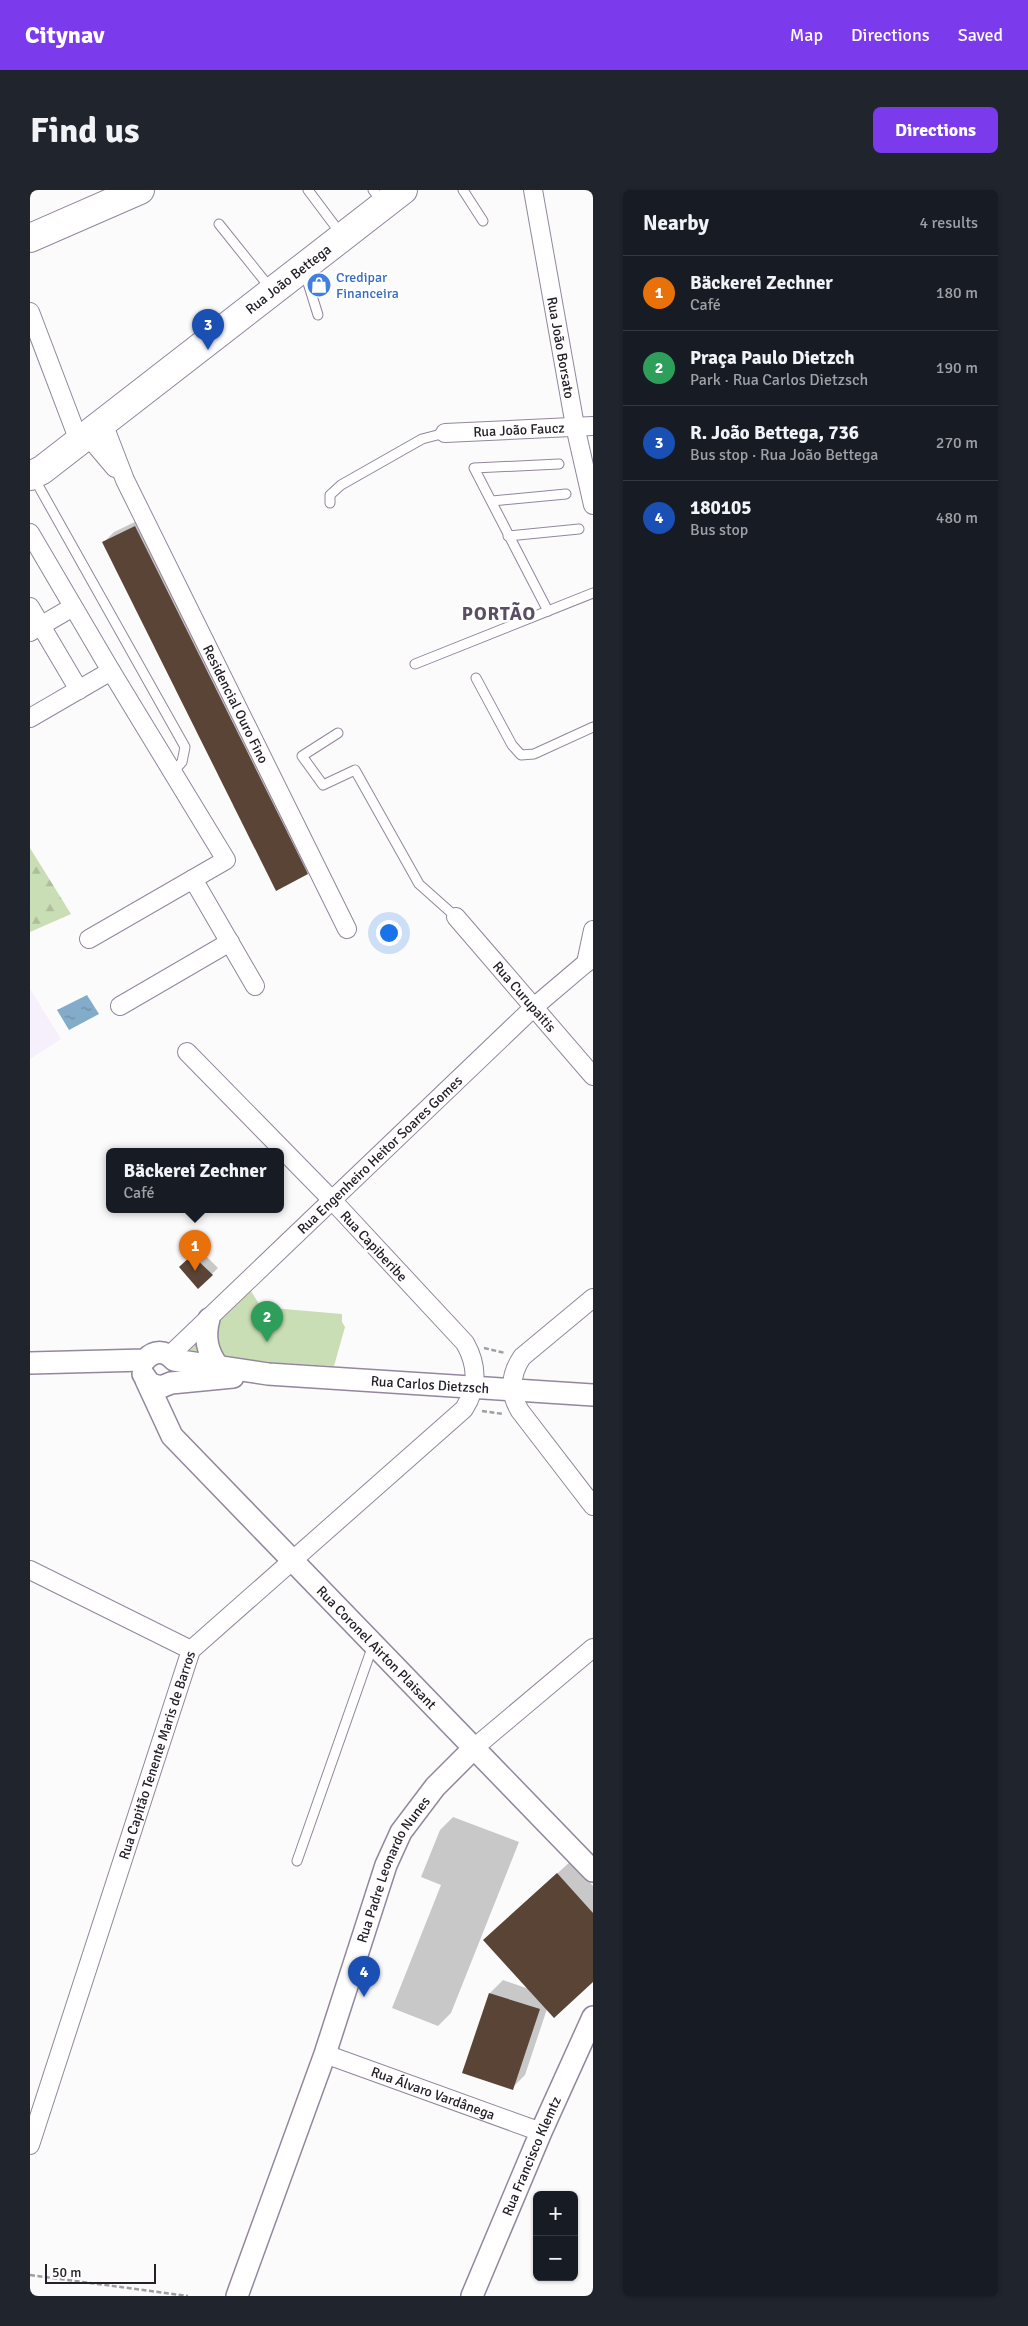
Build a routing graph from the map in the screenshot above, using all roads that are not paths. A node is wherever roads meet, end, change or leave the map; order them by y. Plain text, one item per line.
1 (140, 190) edge
2 (308, 190) edge
3 (463, 190) edge
4 (533, 190) edge
5 (387, 195) edge
6 (112, 196) edge
7 (483, 221) dead end
8 (218, 224) dead end
9 (343, 237) junction
10 (30, 238) edge
11 (303, 268) junction
12 (273, 291) junction
13 (30, 312) edge
14 (318, 315) dead end
15 (575, 426) junction
16 (593, 426) edge
17 (90, 433) junction
18 (445, 433) joint
19 (559, 464) dead end
20 (31, 475) edge
21 (566, 494) dead end
22 (492, 501) junction
23 (330, 503) dead end
24 (593, 505) edge
25 (579, 529) dead end
26 (508, 536) junction
27 (33, 543) edge
28 (593, 593) edge
29 (30, 607) edge
30 (73, 607) junction
31 (548, 611) junction
32 (36, 629) edge
33 (415, 664) dead end
34 (111, 671) junction
35 (476, 678) dead end
36 (79, 690) junction
37 (30, 718) edge
38 (593, 727) edge
39 (338, 733) dead end
40 (173, 772) junction
41 (193, 879) junction
42 (456, 917) joint
43 (346, 929) dead end
44 (593, 930) edge
45 (89, 939) dead end
46 (230, 942) junction
47 (590, 960) edge
48 (255, 986) dead end
49 (120, 1006) dead end
50 (534, 1007) junction
51 (187, 1052) dead end
52 (593, 1076) edge
53 (281, 1148) edge
54 (284, 1151) edge
55 (332, 1200) junction
56 (593, 1298) edge
57 (209, 1319) junction
58 (172, 1358) junction
59 (30, 1363) edge
60 (218, 1366) junction
61 (145, 1372) junction
62 (268, 1374) junction
63 (171, 1383) junction
64 (474, 1387) junction
65 (512, 1389) junction
66 (593, 1395) edge
67 (164, 1421) junction
68 (593, 1506) edge
69 (292, 1560) junction
70 (30, 1570) edge
71 (373, 1644) junction
72 (593, 1648) edge
73 (191, 1650) junction
74 (474, 1748) junction
75 (297, 1861) dead end
76 (593, 1871) edge
77 (593, 2018) edge
78 (325, 2054) junction
79 (541, 2132) junction
80 (30, 2145) edge
81 (237, 2296) edge
82 (472, 2296) edge

1 - 6 main road
2 - 9 lane
3 - 7 lane
4 - 15 street, Rua João Borsato
5 - 9 main road, Rua João Bettega
6 - 10 main road
8 - 12 lane
9 - 11 main road, Rua João Bettega
11 - 12 main road, Rua João Bettega
11 - 14 lane
12 - 17 main road, Rua João Bettega
13 - 17 street, Residencial Ouro Fino
15 - 16 street, Rua João Faucz
15 - 18 street, Rua João Faucz
15 - 24 street, Rua João Borsato
17 - 20 main road, Rua João Bettega
17 - 43 street, Residencial Ouro Fino
18 - 23 lane
19 - 22 lane
20 - 40 lane
21 - 22 lane
22 - 26 lane
25 - 26 lane
26 - 31 lane
27 - 30 street
28 - 31 lane
29 - 32 street
30 - 32 street
30 - 34 street
31 - 33 lane
32 - 36 street
34 - 36 street
34 - 40 street
35 - 38 lane
36 - 37 street
39 - 42 lane
40 - 41 street
41 - 45 street
41 - 46 street
42 - 50 street, Rua Curupaitis
44 - 47 street
46 - 48 street
46 - 49 street
47 - 50 street, Rua Engenheiro Heitor Soares Gomes
50 - 52 street, Rua Curupaitis
50 - 55 street, Rua Engenheiro Heitor Soares Gomes
51 - 53 street, Rua Capiberibe
54 - 55 street, Rua Capiberibe
55 - 57 street, Rua Engenheiro Heitor Soares Gomes
55 - 64 street, Rua Capiberibe
56 - 65 street
57 - 58 street, Rua Engenheiro Heitor Soares Gomes
57 - 60 street
58 - 60 street, Rua Carlos Dietzsch
58 - 61 street, Rua Carlos Dietzsch
58 - 63 street
59 - 61 street, Rua Carlos Dietzsch
60 - 62 street, Rua Carlos Dietzsch
61 - 63 street, Rua Carlos Dietzsch
61 - 67 street, Rua Coronel Airton Plaisant
62 - 63 street, Rua Carlos Dietzsch
62 - 64 street, Rua Carlos Dietzsch
63 - 67 street
64 - 65 street, Rua Carlos Dietzsch
64 - 69 street, Rua Capitão Tenente Maris de Barros
65 - 66 street, Rua Carlos Dietzsch
65 - 68 street
67 - 69 street, Rua Coronel Airton Plaisant
69 - 71 street, Rua Coronel Airton Plaisant
69 - 73 street, Rua Capitão Tenente Maris de Barros
70 - 73 street
71 - 74 street, Rua Coronel Airton Plaisant
71 - 75 lane
72 - 74 street, Rua Padre Leonardo Nunes
73 - 80 street, Rua Capitão Tenente Maris de Barros
74 - 76 street, Rua Coronel Airton Plaisant
74 - 78 street, Rua Padre Leonardo Nunes
77 - 79 street, Rua Francisco Klemtz
78 - 79 street, Rua Álvaro Vardânega
78 - 81 street, Rua Padre Leonardo Nunes
79 - 82 street, Rua Francisco Klemtz

